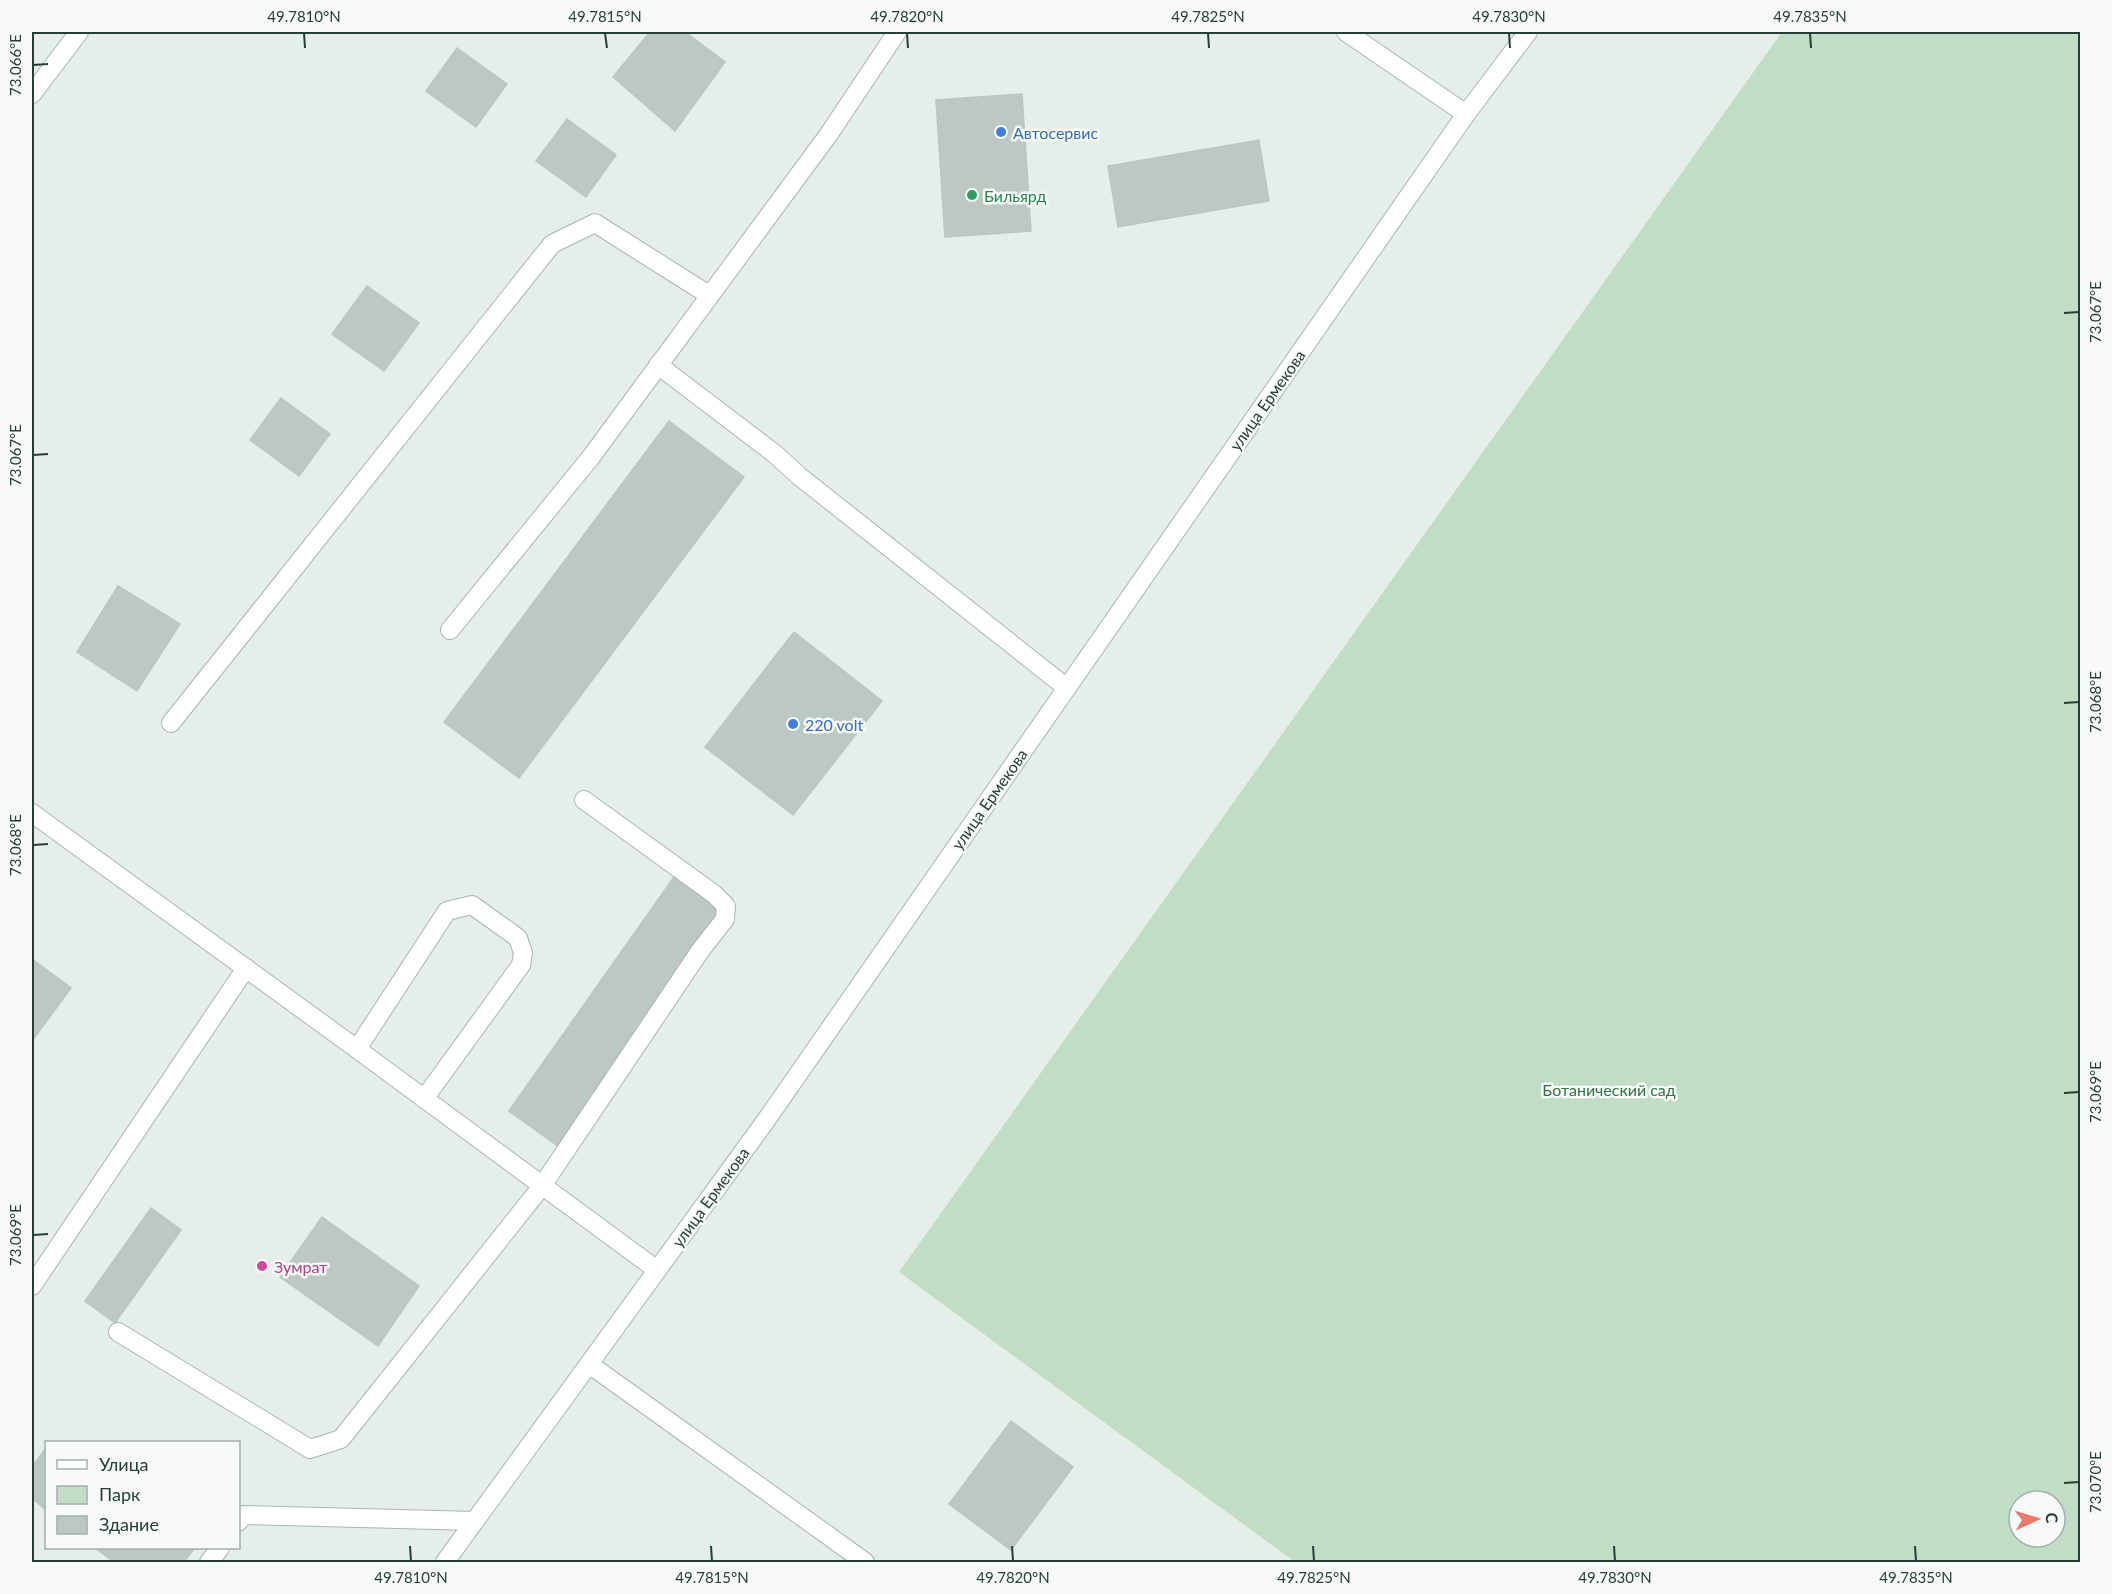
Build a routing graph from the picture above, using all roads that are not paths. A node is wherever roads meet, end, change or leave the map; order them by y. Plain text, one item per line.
1 (79, 32) edge
2 (897, 32) edge
3 (1346, 32) edge
4 (1528, 32) edge
5 (32, 94) edge
6 (1466, 114) junction
7 (709, 295) junction
8 (658, 365) junction
9 (450, 630) dead end
10 (1067, 688) junction
11 (171, 723) dead end
12 (584, 800) dead end
13 (32, 813) edge
14 (246, 968) junction
15 (357, 1049) junction
16 (424, 1099) junction
17 (542, 1186) junction
18 (657, 1270) junction
19 (32, 1286) edge
20 (118, 1332) dead end
21 (589, 1364) junction
22 (240, 1520) edge
23 (475, 1521) junction
24 (219, 1549) edge
25 (209, 1563) edge
26 (446, 1563) edge
27 (865, 1563) edge

1 - 5 main road
2 - 7 main road
3 - 6 main road
4 - 6 main road, улица Ермекова
6 - 10 main road, улица Ермекова
7 - 8 main road
7 - 11 main road
8 - 9 main road
8 - 10 main road
10 - 18 main road, улица Ермекова
12 - 17 main road
13 - 14 main road
14 - 15 main road
14 - 19 main road
15 - 16 main road
15 - 16 main road
16 - 17 main road
17 - 18 main road
17 - 20 main road
18 - 21 main road, улица Ермекова
21 - 23 main road, улица Ермекова
21 - 27 main road
22 - 23 main road
23 - 26 main road, улица Ермекова
24 - 25 main road

